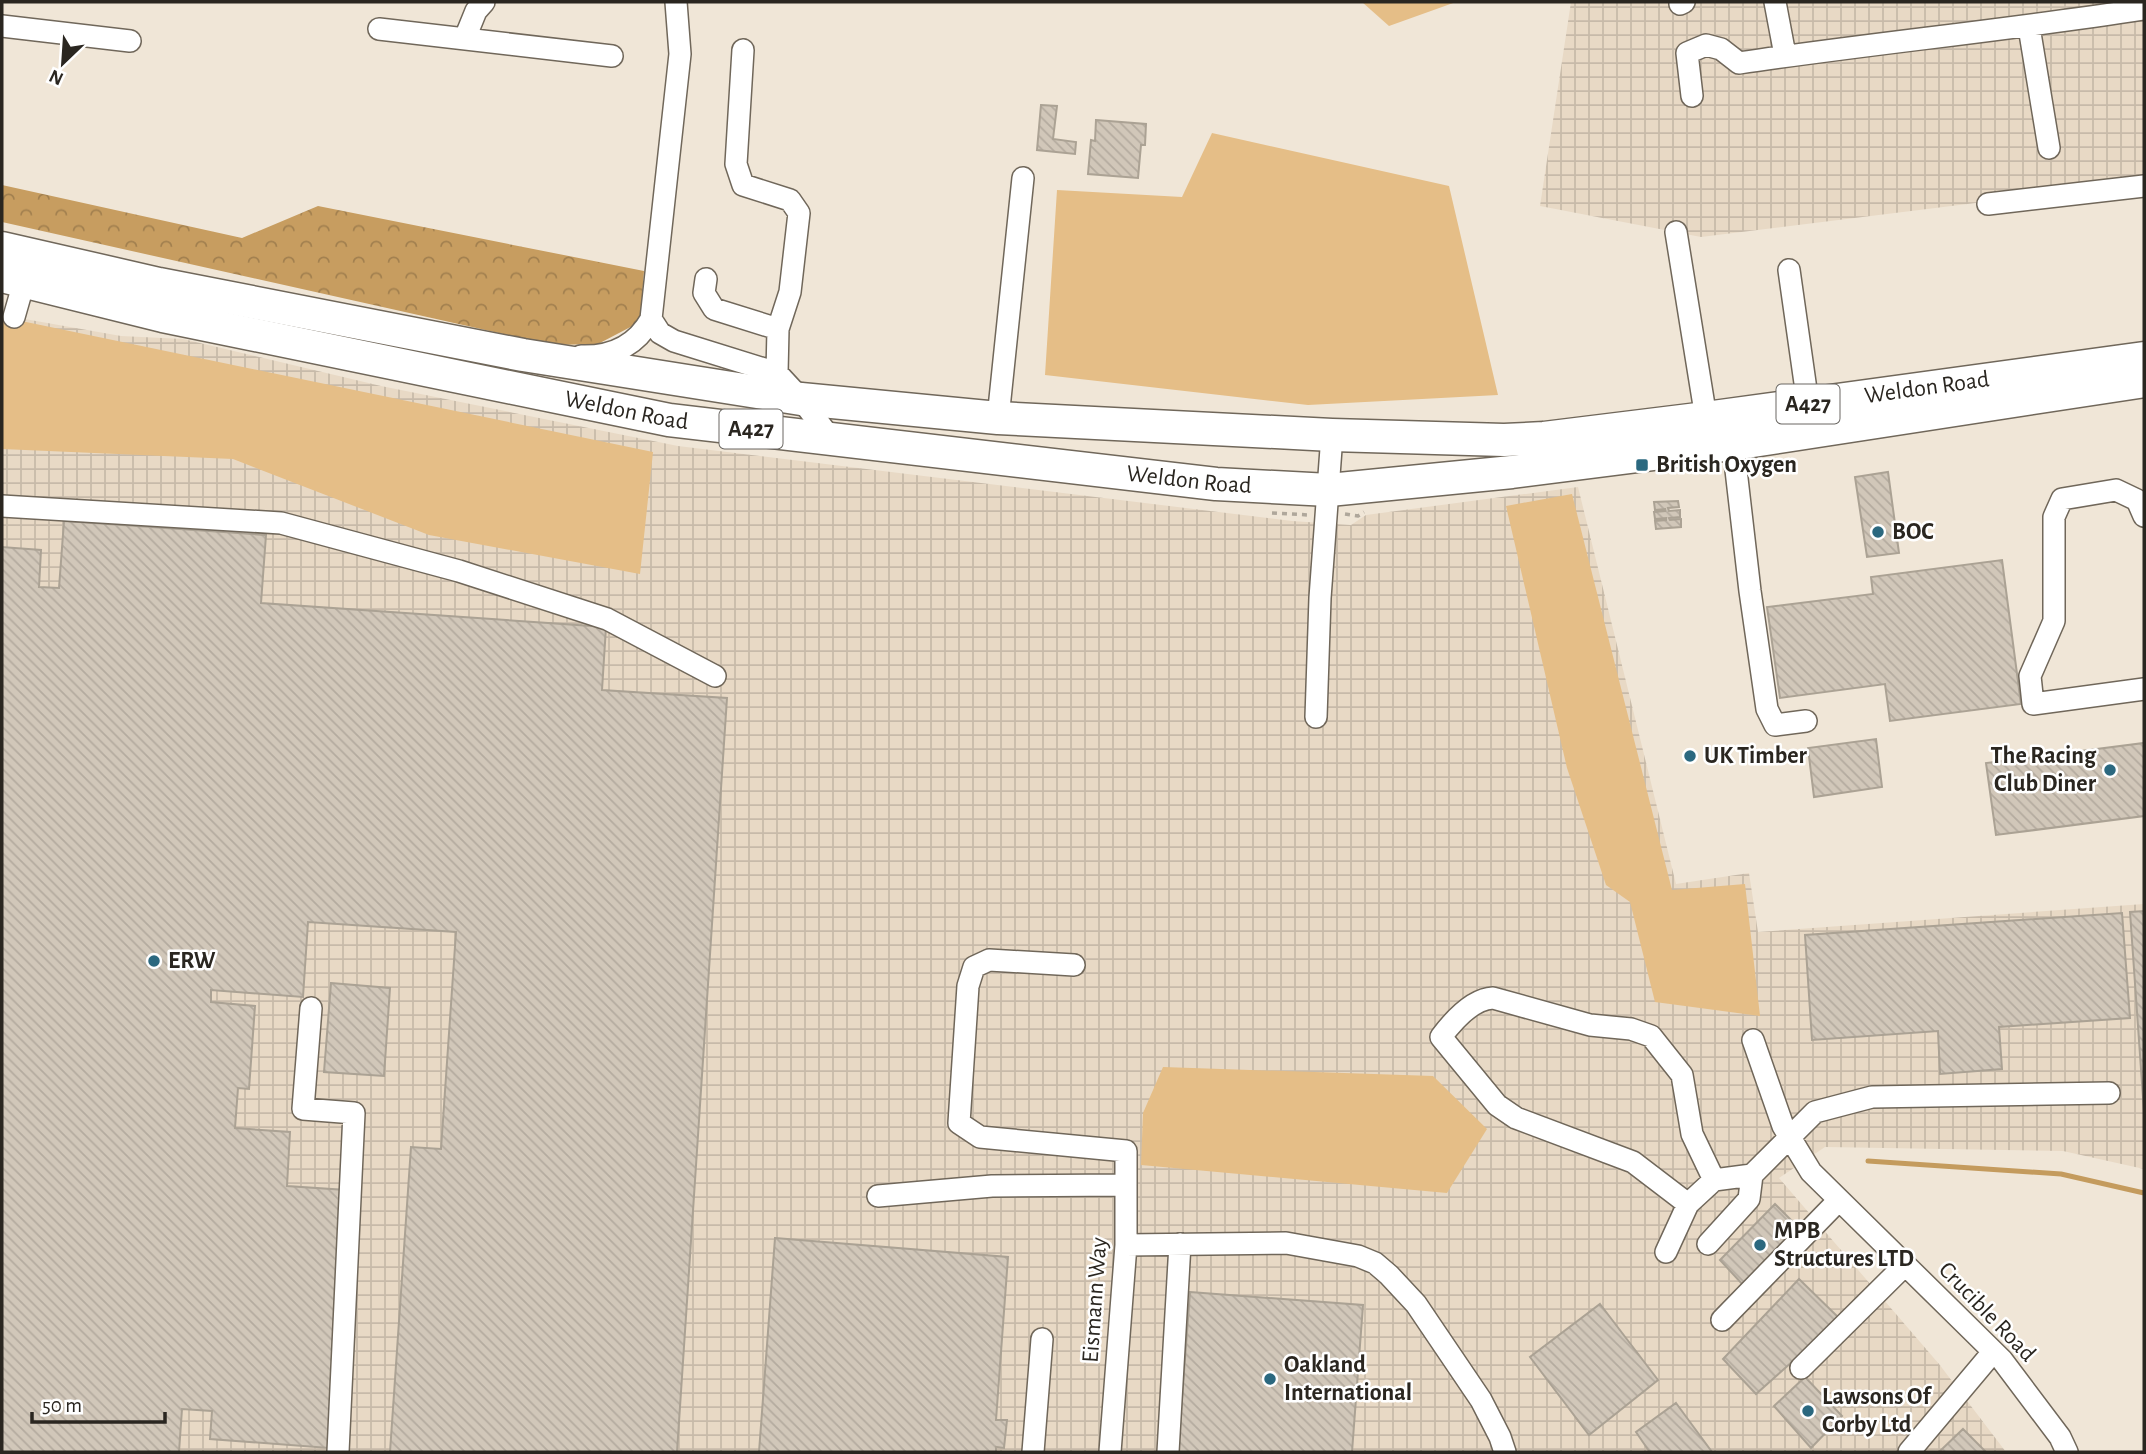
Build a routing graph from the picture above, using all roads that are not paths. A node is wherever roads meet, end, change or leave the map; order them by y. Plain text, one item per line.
1 (484, 2) edge
2 (676, 2) edge
3 (1775, 2) edge
4 (2144, 9) edge
5 (2, 26) edge
6 (2029, 27) junction
7 (379, 29) dead end
8 (465, 38) junction
9 (130, 41) dead end
10 (743, 50) dead end
11 (1785, 55) junction
12 (612, 56) dead end
13 (1692, 96) dead end
14 (2049, 148) dead end
15 (1023, 178) dead end
16 (2144, 186) edge
17 (1988, 204) dead end
18 (1676, 232) dead end
19 (2, 248) edge
20 (1789, 270) dead end
21 (13, 279) edge
22 (706, 279) dead end
23 (14, 317) dead end
24 (652, 319) junction
25 (778, 329) junction
26 (523, 355) junction
27 (2144, 358) edge
28 (777, 373) junction
29 (2144, 381) edge
30 (801, 399) junction
31 (1808, 404) junction
32 (998, 418) junction
33 (1706, 418) junction
34 (1332, 435) junction
35 (831, 439) junction
36 (1733, 444) junction
37 (1548, 452) junction
38 (1329, 491) junction
39 (2, 506) edge
40 (2144, 516) edge
41 (715, 676) dead end
42 (2144, 689) edge
43 (1316, 717) dead end
44 (1807, 721) dead end
45 (1074, 965) dead end
46 (311, 1008) dead end
47 (1753, 1040) dead end
48 (2109, 1093) dead end
49 (1791, 1138) junction
50 (1752, 1175) junction
51 (1714, 1180) junction
52 (1126, 1185) junction
53 (878, 1196) dead end
54 (1839, 1200) junction
55 (1688, 1204) junction
56 (1180, 1244) junction
57 (1708, 1244) dead end
58 (1126, 1245) junction
59 (1666, 1252) dead end
60 (1905, 1265) junction
61 (1722, 1320) dead end
62 (1042, 1339) dead end
63 (1993, 1352) junction
64 (1801, 1368) dead end
65 (338, 1452) edge
66 (1034, 1452) edge
67 (1110, 1452) edge
68 (1168, 1452) edge
69 (1505, 1452) edge
70 (1909, 1452) edge
71 (2067, 1452) edge

1 - 8 street
2 - 24 street
3 - 11 street
4 - 6 street
5 - 9 street
6 - 11 street
6 - 14 street
7 - 8 street
8 - 12 street
10 - 25 street
11 - 13 street
15 - 32 street
16 - 17 street
18 - 33 street
19 - 26 highway, Weldon Road / A427
20 - 31 street
21 - 23 street
21 - 35 highway, Weldon Road / A427
22 - 25 street
24 - 26 street
24 - 28 street
25 - 28 street
26 - 30 highway, Weldon Road / A427
27 - 31 highway, Weldon Road / A427
28 - 30 street
29 - 36 highway, Weldon Road / A427
30 - 32 highway, Weldon Road / A427
30 - 35 street
31 - 33 highway, Weldon Road / A427
32 - 34 highway, Weldon Road / A427
33 - 37 highway, Weldon Road / A427
34 - 37 highway, Weldon Road / A427
34 - 38 street
35 - 38 highway, Weldon Road / A427
36 - 37 highway, Weldon Road / A427
36 - 44 street
37 - 38 highway, Weldon Road / A427
38 - 43 street
39 - 41 street
40 - 42 street
45 - 52 street, Eismann Way
46 - 65 street
47 - 49 street, Crucible Road
48 - 49 street
49 - 50 street
49 - 54 street, Crucible Road
50 - 51 street
50 - 57 street
51 - 55 street
51 - 55 street
52 - 53 street
52 - 58 street, Eismann Way
54 - 60 street, Crucible Road
54 - 61 street
55 - 59 street
56 - 58 street
56 - 68 street
56 - 69 street
58 - 67 street, Eismann Way
60 - 63 street, Crucible Road
60 - 64 street
62 - 66 street
63 - 70 street
63 - 71 street, Crucible Road

